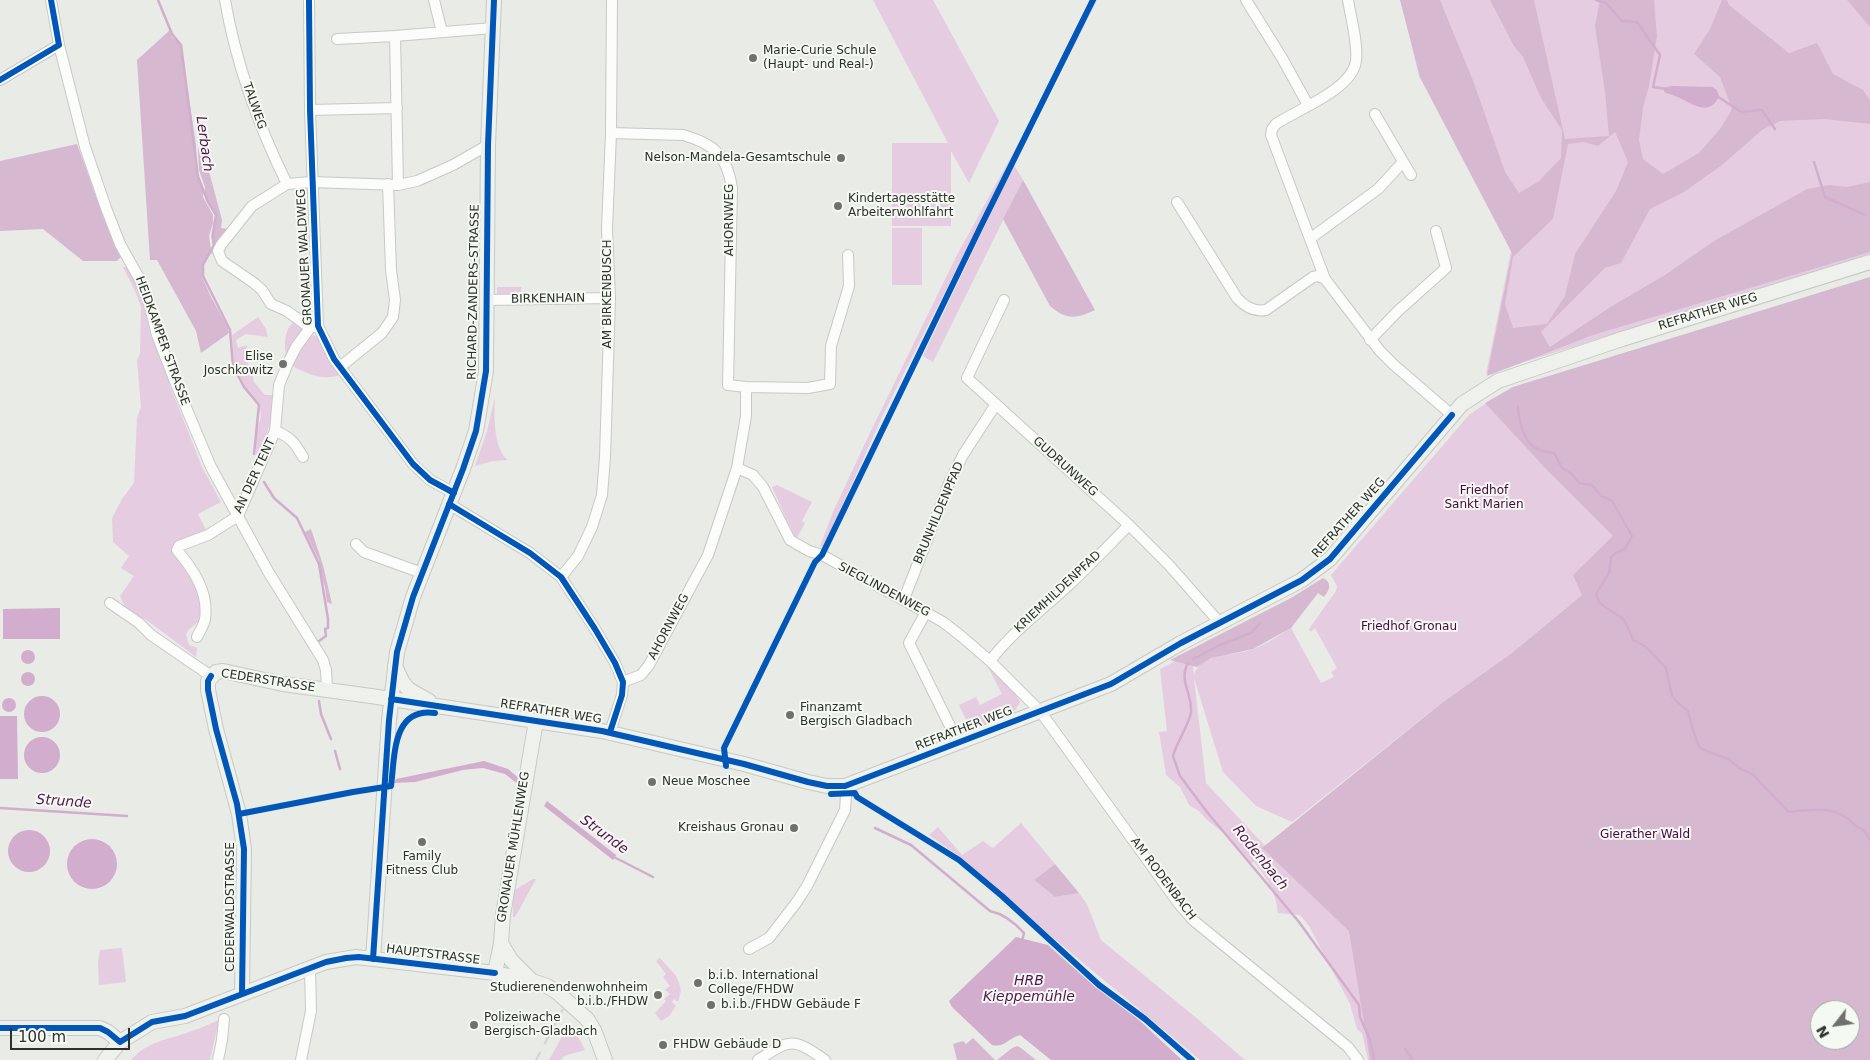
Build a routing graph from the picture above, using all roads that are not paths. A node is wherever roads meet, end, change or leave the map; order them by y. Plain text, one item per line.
1 (51, 0) edge
2 (225, 0) edge
3 (309, 0) edge
4 (434, 0) edge
5 (494, 0) edge
6 (612, 0) edge
7 (1246, 0) edge
8 (1348, 0) edge
9 (493, 28) junction
10 (442, 32) junction
11 (395, 36) junction
12 (337, 39) dead end
13 (59, 45) junction
14 (0, 80) edge
15 (1308, 105) junction
16 (397, 108) junction
17 (310, 110) junction
18 (1375, 114) dead end
19 (611, 133) junction
20 (488, 145) junction
21 (1403, 162) junction
22 (1411, 175) dead end
23 (312, 182) junction
24 (287, 184) junction
25 (393, 185) junction
26 (1176, 202) dead end
27 (1436, 231) dead end
28 (1310, 238) junction
29 (848, 255) dead end
30 (1870, 262) edge
31 (1325, 278) junction
32 (610, 298) junction
33 (486, 300) junction
34 (1004, 300) dead end
35 (314, 327) junction
36 (1370, 340) junction
37 (340, 366) junction
38 (746, 387) junction
39 (996, 404) junction
40 (1452, 415) junction
41 (275, 430) junction
42 (303, 458) dead end
43 (737, 468) junction
44 (452, 498) junction
45 (238, 516) junction
46 (1129, 525) junction
47 (356, 544) dead end
48 (422, 573) junction
49 (561, 577) junction
50 (904, 599) junction
51 (110, 603) dead end
52 (926, 612) junction
53 (1219, 622) junction
54 (197, 637) dead end
55 (990, 661) junction
56 (395, 664) junction
57 (211, 676) junction
58 (624, 682) junction
59 (327, 690) junction
60 (391, 699) junction
61 (433, 706) junction
62 (1040, 711) junction
63 (536, 721) junction
64 (950, 726) dead end
65 (610, 732) junction
66 (842, 786) junction
67 (501, 943) junction
68 (749, 949) dead end
69 (373, 959) junction
70 (310, 968) junction
71 (495, 973) junction
72 (532, 981) junction
73 (242, 994) junction
74 (224, 1019) dead end
75 (0, 1028) edge
76 (120, 1042) junction
77 (105, 1060) edge
78 (218, 1060) edge
79 (301, 1060) edge
80 (605, 1060) edge
81 (758, 1060) edge
82 (825, 1060) edge
83 (1358, 1060) edge

1 - 13 street, HEIDKAMPER STRASSE
2 - 24 street, TALWEG
3 - 17 street, GRONAUER WALDWEG
4 - 10 street
5 - 9 main road, RICHARD-ZANDERS-STRASSE
6 - 19 street, AM BIRKENBUSCH
7 - 15 street
8 - 15 street
9 - 10 street
9 - 20 main road, RICHARD-ZANDERS-STRASSE
10 - 11 street
11 - 12 street
11 - 16 street
13 - 14 street
13 - 45 street, HEIDKAMPER STRASSE
15 - 28 street
16 - 17 street
16 - 25 street
17 - 23 street, GRONAUER WALDWEG
18 - 21 street
19 - 32 street, AM BIRKENBUSCH
19 - 38 street, AHORNWEG
20 - 25 street
20 - 33 main road, RICHARD-ZANDERS-STRASSE
21 - 22 street
21 - 28 street
23 - 24 street
23 - 25 street
23 - 35 street, GRONAUER WALDWEG
24 - 35 street
25 - 37 street
26 - 31 street
27 - 36 street
28 - 31 street
29 - 38 street, AHORNWEG
30 - 40 main road, REFRATHER WEG
31 - 36 street
32 - 33 street, BIRKENHAIN
32 - 49 street, AM BIRKENBUSCH
33 - 44 main road, RICHARD-ZANDERS-STRASSE
34 - 39 street, GUDRUNWEG
35 - 37 street, GRONAUER WALDWEG
35 - 41 street, AN DER TENT
36 - 40 street
37 - 44 street, GRONAUER WALDWEG
38 - 43 street, AHORNWEG
39 - 46 street, GUDRUNWEG
39 - 50 street, BRUNHILDENPFAD
40 - 53 main road, REFRATHER WEG
41 - 42 street, AN DER TENT
41 - 45 street, AN DER TENT
43 - 50 street, SIEGLINDENWEG
43 - 58 street, AHORNWEG
44 - 48 main road, RICHARD-ZANDERS-STRASSE
44 - 49 street, GRONAUER WALDWEG
45 - 54 street, AN DER TENT
45 - 59 street, HEIDKAMPER STRASSE
46 - 53 street, GUDRUNWEG
46 - 55 street, KRIEMHILDENPFAD
47 - 48 street
48 - 56 main road, RICHARD-ZANDERS-STRASSE
49 - 58 street, GRONAUER WALDWEG
50 - 52 street, SIEGLINDENWEG
51 - 57 street, CEDERSTRASSE
52 - 55 street, SIEGLINDENWEG
52 - 64 street
53 - 62 main road, REFRATHER WEG
55 - 62 street, SIEGLINDENWEG
56 - 60 main road, RICHARD-ZANDERS-STRASSE
56 - 61 main road
57 - 59 main road, CEDERSTRASSE
57 - 73 main road, CEDERWALDSTRASSE
58 - 65 street
59 - 60 main road, CEDERSTRASSE
60 - 61 main road, REFRATHER WEG
60 - 69 main road, RICHARD-ZANDERS-STRASSE
61 - 63 main road, REFRATHER WEG
62 - 66 main road, REFRATHER WEG
62 - 83 street, AM RODENBACH
63 - 65 main road, REFRATHER WEG
63 - 67 main road, GRONAUER MÜHLENWEG
65 - 66 main road, REFRATHER WEG
66 - 68 street
67 - 71 main road, GRONAUER MÜHLENWEG
67 - 72 main road
69 - 70 main road, HAUPTSTRASSE
69 - 71 main road, HAUPTSTRASSE
70 - 73 main road, HAUPTSTRASSE
70 - 79 street
71 - 72 main road, HAUPTSTRASSE
72 - 80 main road, HAUPTSTRASSE
73 - 76 main road, HAUPTSTRASSE
74 - 78 street
75 - 76 main road
76 - 77 main road, HAUPTSTRASSE
81 - 82 street

